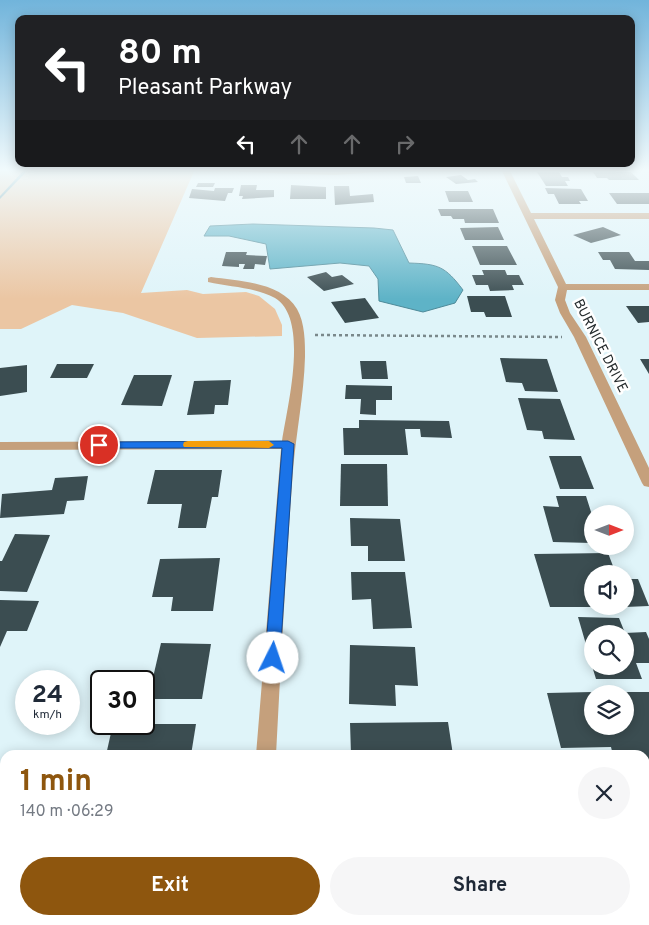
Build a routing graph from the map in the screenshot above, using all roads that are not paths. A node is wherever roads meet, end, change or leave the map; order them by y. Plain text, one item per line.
1 (527, 212) edge
2 (529, 216) junction
3 (649, 216) edge
4 (211, 280) dead end
5 (563, 287) junction
6 (649, 287) edge
7 (288, 444) junction
8 (0, 446) edge
9 (649, 483) edge
10 (266, 750) edge

1 - 2 street, BURNICE DRIVE
2 - 3 street
2 - 5 street, BURNICE DRIVE
4 - 7 street
5 - 6 street
5 - 9 street, BURNICE DRIVE
7 - 8 street
7 - 10 street

